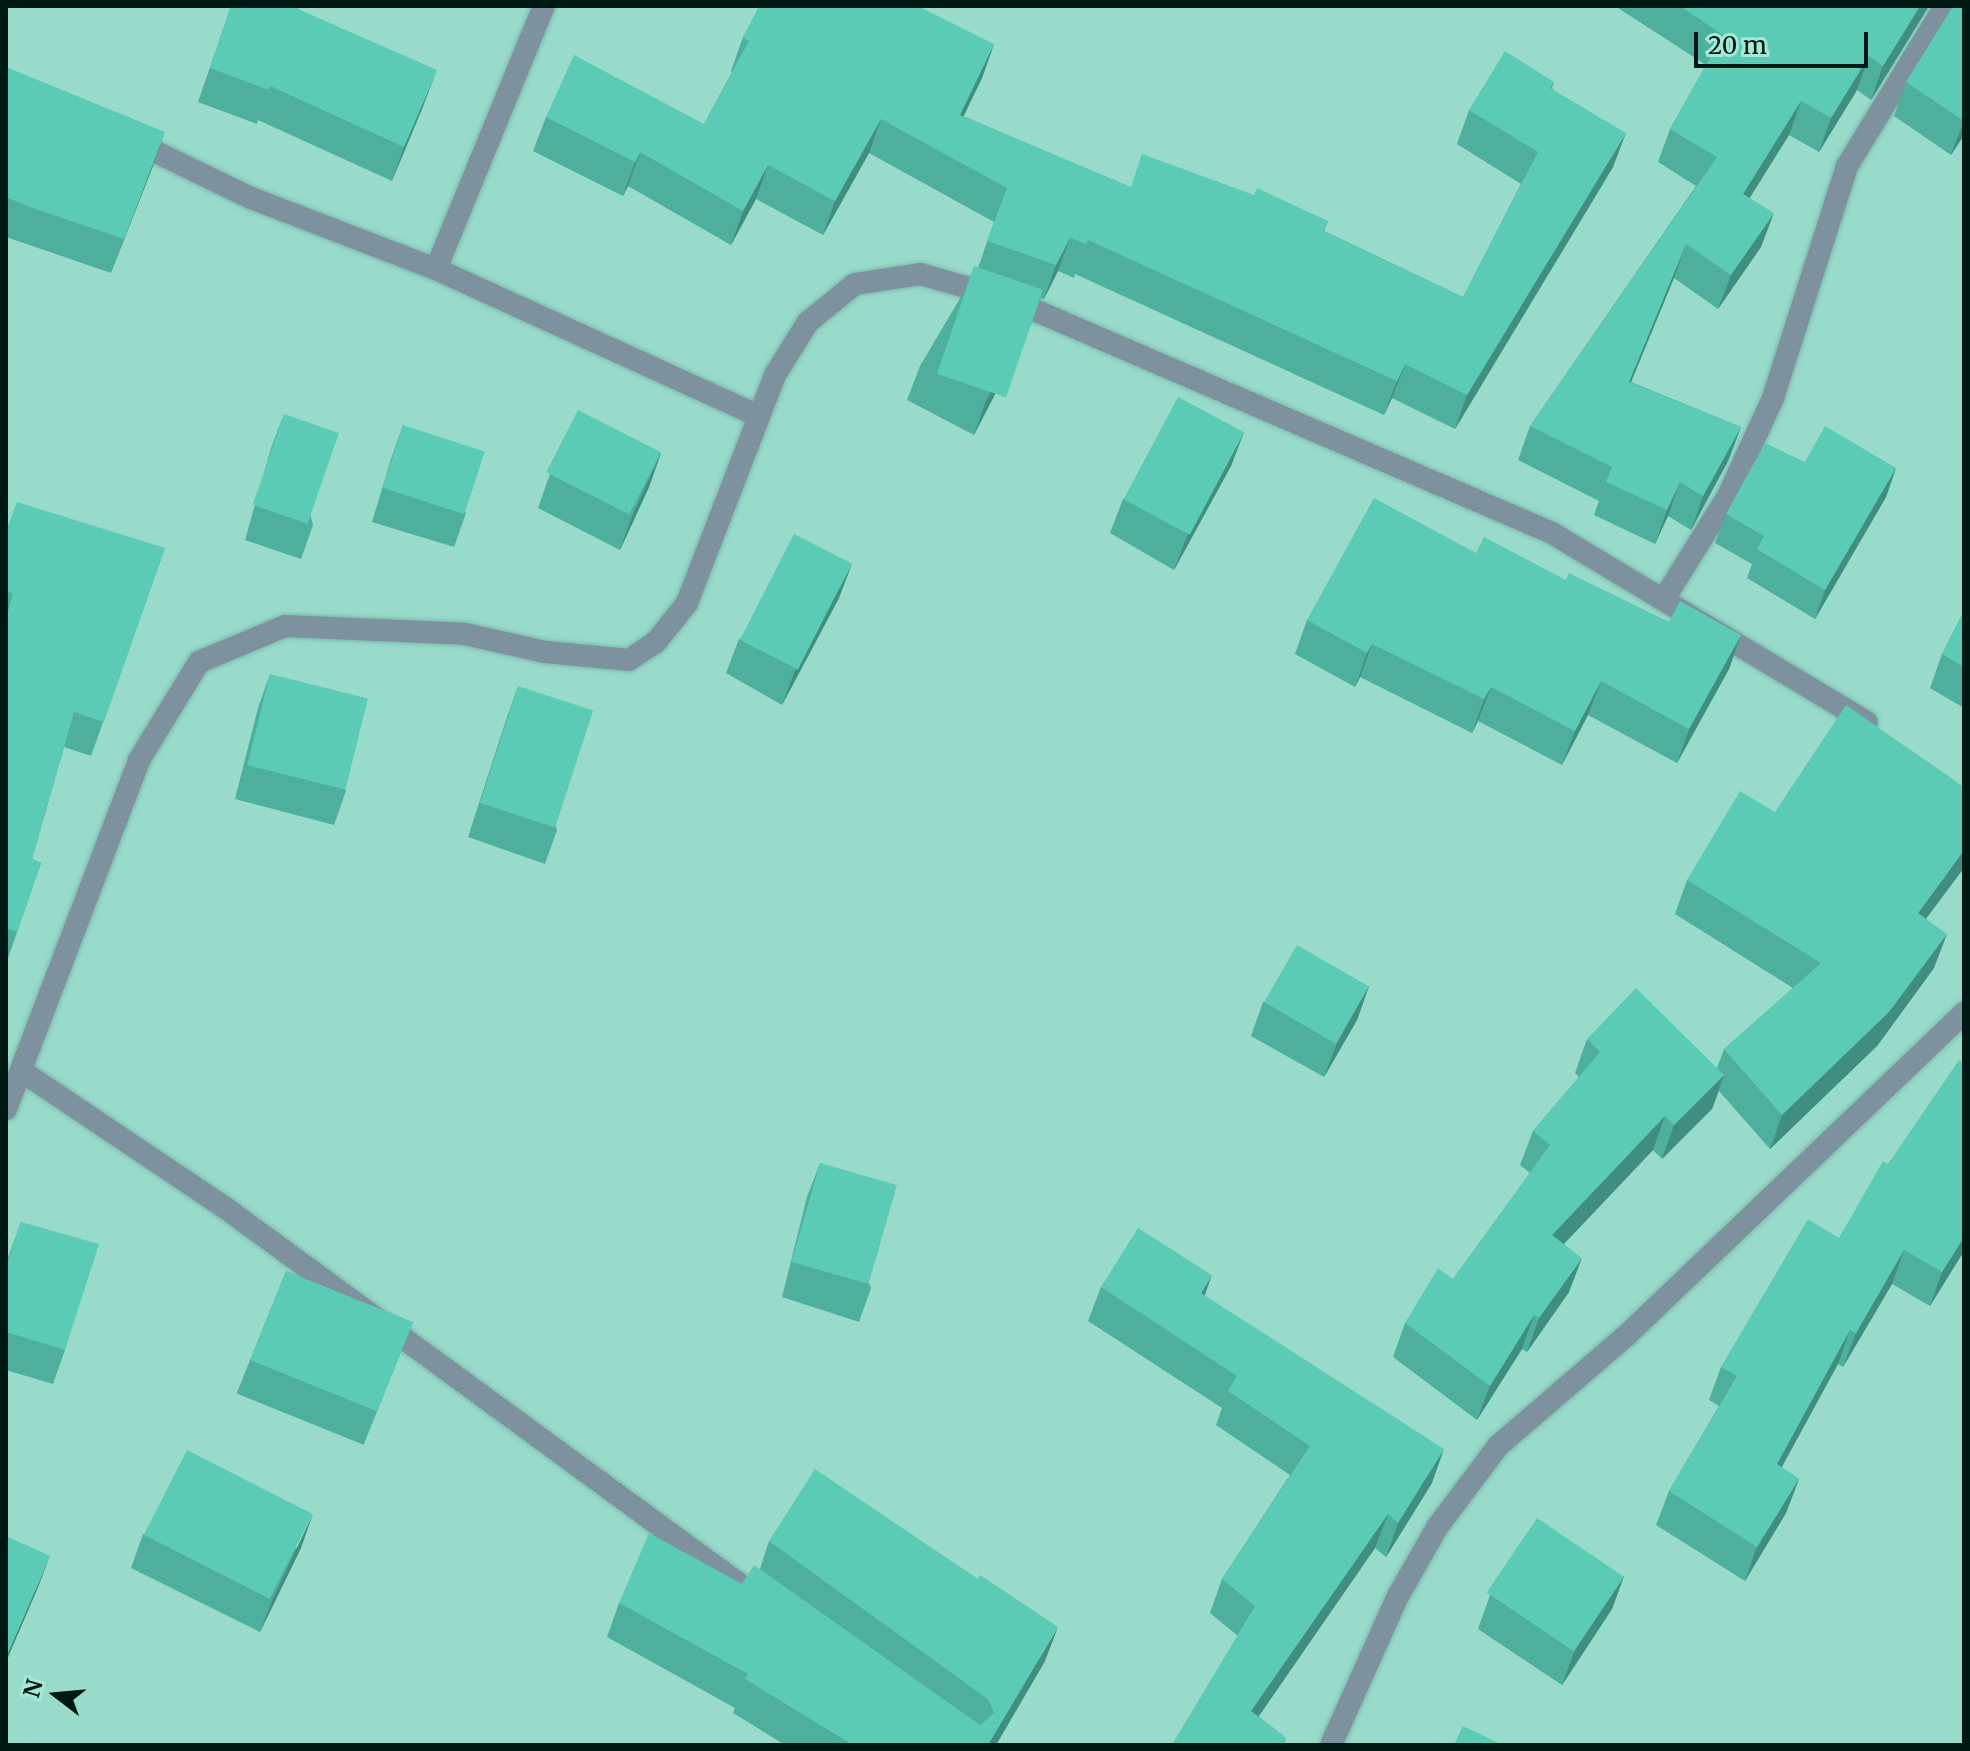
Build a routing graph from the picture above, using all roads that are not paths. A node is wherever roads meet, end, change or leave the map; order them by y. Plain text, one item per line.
1 (544, 6) edge
2 (1945, 6) edge
3 (107, 128) edge
4 (436, 269) junction
5 (759, 416) junction
6 (1664, 599) junction
7 (1885, 733) edge
8 (1964, 1013) edge
9 (1955, 1037) edge
10 (13, 1089) edge
11 (780, 1614) edge
12 (1331, 1745) edge

1 - 4 street
2 - 6 street
3 - 4 street
4 - 5 street
5 - 6 street
5 - 10 street
6 - 7 street
8 - 9 street
9 - 12 street
10 - 11 street

